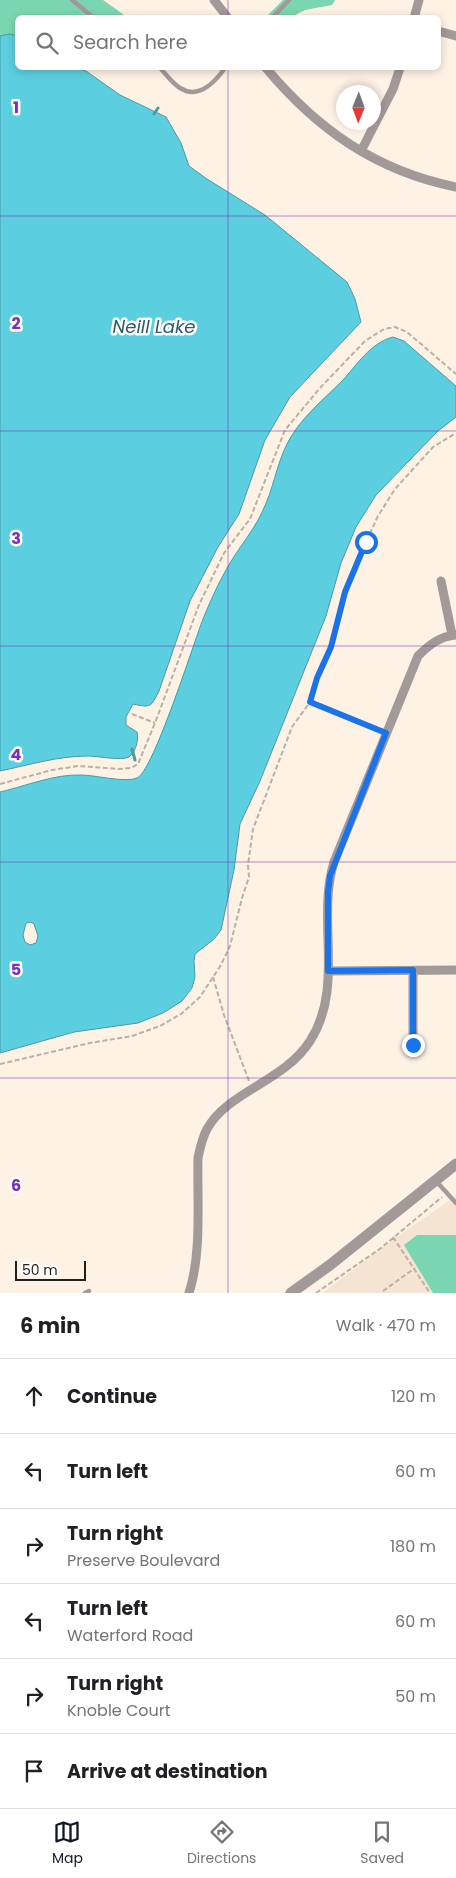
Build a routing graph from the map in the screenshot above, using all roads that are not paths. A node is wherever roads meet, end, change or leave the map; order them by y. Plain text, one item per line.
1 (72, 0) edge
2 (214, 0) edge
3 (289, 0) edge
4 (419, 0) edge
5 (90, 15) edge
6 (226, 15) edge
7 (275, 15) edge
8 (415, 15) edge
9 (441, 32) edge
10 (456, 36) edge
11 (162, 70) edge
12 (223, 70) edge
13 (268, 70) edge
14 (399, 70) edge
15 (361, 151) junction
16 (456, 187) edge
17 (440, 582) dead end
18 (454, 635) edge
19 (413, 970) junction
20 (456, 970) edge
21 (328, 971) junction
22 (413, 1045) dead end
23 (456, 1164) edge
24 (436, 1180) junction
25 (456, 1203) edge
26 (189, 1293) edge
27 (291, 1293) edge

1 - 5 lane
2 - 6 street
3 - 7 lane
4 - 8 street
9 - 10 street
11 - 12 lane
13 - 15 street
14 - 15 street
15 - 16 street
17 - 18 street
18 - 21 street
19 - 20 street
19 - 21 street
19 - 22 street
21 - 26 street
23 - 24 street
24 - 25 lane
24 - 27 street

